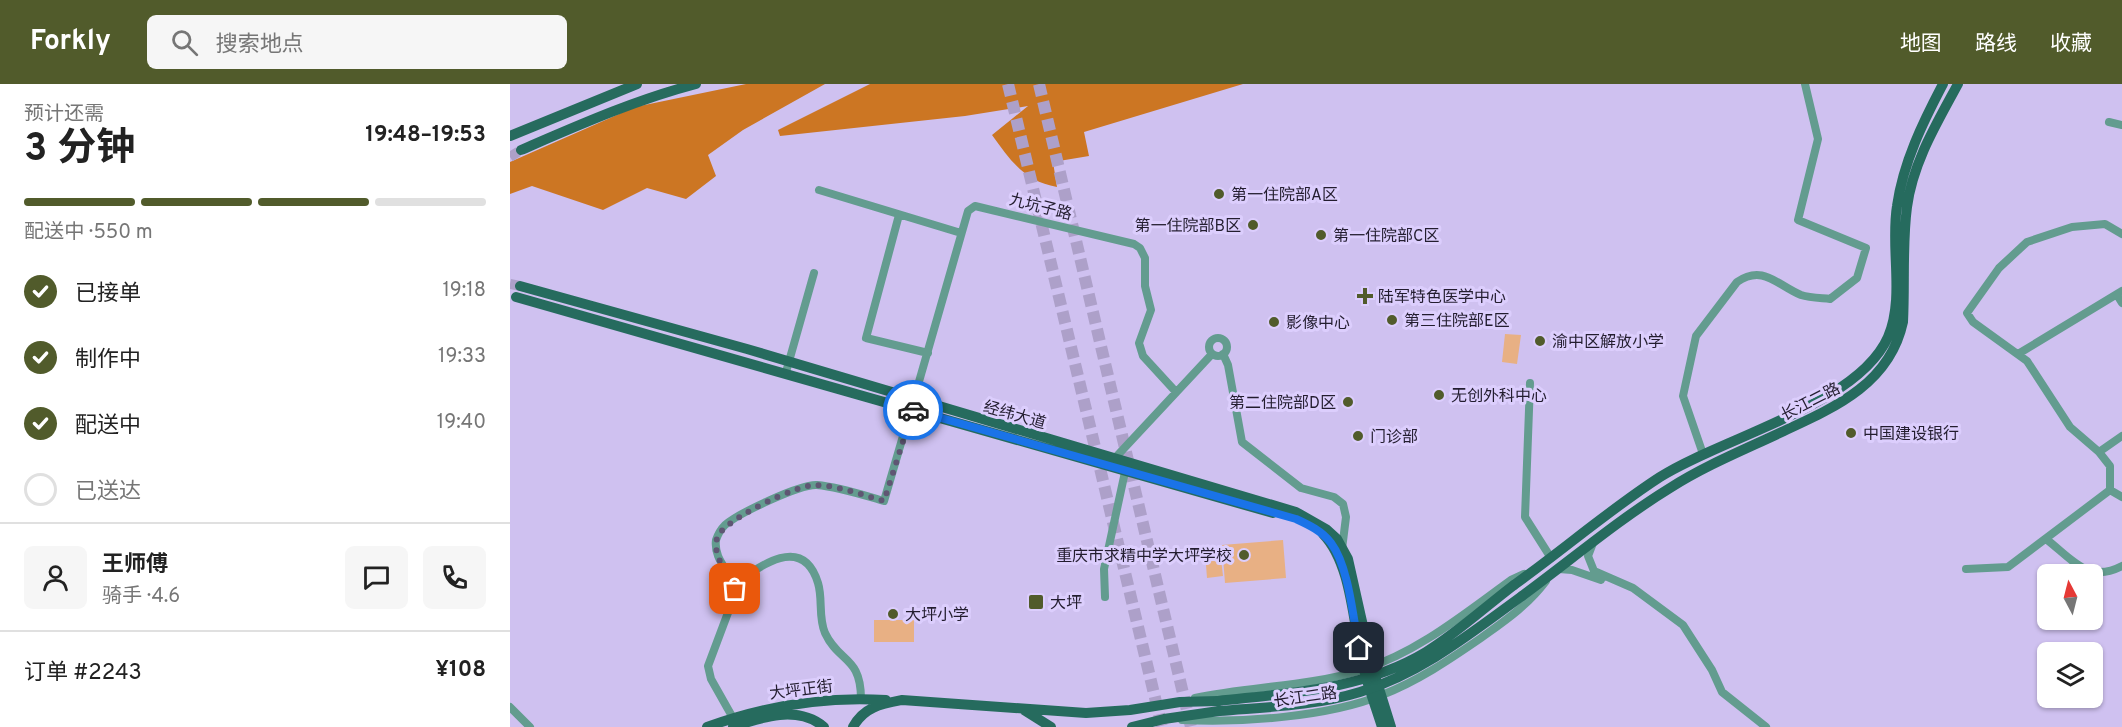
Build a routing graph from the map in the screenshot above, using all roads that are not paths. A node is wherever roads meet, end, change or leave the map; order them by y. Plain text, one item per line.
1 (637, 84) edge
2 (696, 84) edge
3 (1805, 84) edge
4 (1943, 84) edge
5 (1958, 84) edge
6 (2109, 122) dead end
7 (2122, 125) edge
8 (510, 136) edge
9 (521, 150) tunnel mouth
10 (819, 190) dead end
11 (899, 215) junction
12 (961, 233) junction
13 (2122, 234) edge
14 (814, 273) dead end
15 (518, 291) tunnel mouth
16 (2119, 293) edge
17 (2122, 303) edge
18 (928, 353) junction
19 (1212, 354) junction
20 (1223, 354) junction
21 (2018, 354) junction
22 (787, 367) junction
23 (1530, 383) dead end
24 (1176, 392) junction
25 (913, 404) junction
26 (2122, 436) edge
27 (2099, 452) junction
28 (1703, 454) junction
29 (1115, 458) junction
30 (1125, 472) junction
31 (2110, 490) junction
32 (2122, 497) edge
33 (2046, 538) junction
34 (1594, 543) junction
35 (1342, 546) junction
36 (1341, 561) junction
37 (1547, 561) junction
38 (2122, 566) edge
39 (1966, 569) dead end
40 (1555, 571) junction
41 (734, 585) junction
42 (1105, 597) dead end
43 (1646, 597) junction
44 (1400, 654) junction
45 (1368, 668) junction
46 (1407, 684) junction
47 (1377, 697) junction
48 (861, 699) junction
49 (902, 700) junction
50 (1180, 702) junction
51 (1218, 706) junction
52 (510, 707) edge
53 (1021, 708) junction
54 (1164, 718) junction
55 (733, 722) edge
56 (1148, 724) edge
57 (530, 727) edge
58 (707, 727) edge
59 (824, 727) edge
60 (853, 727) edge
61 (1052, 727) edge
62 (1132, 727) edge
63 (1382, 727) edge
64 (1391, 727) edge
65 (1766, 727) edge

1 - 8 main road
2 - 9 main road
3 - 28 street
4 - 28 main road, 长江二路
5 - 34 main road, 长江二路
6 - 7 street
10 - 11 street
11 - 12 street
11 - 18 street
12 - 18 street, 九坑子路
12 - 24 street, 九坑子路
13 - 21 street
14 - 22 street
15 - 22 main road, 经纬大道
16 - 17 street
16 - 21 street
18 - 25 street, 九坑子路
19 - 20 street
19 - 20 street
19 - 24 street
20 - 35 street
21 - 27 street
22 - 25 main road, 经纬大道
23 - 37 street
24 - 29 street
25 - 29 main road, 经纬大道
25 - 30 main road, 经纬大道
25 - 41 street, 九坑子路
26 - 27 street
27 - 31 street
28 - 37 main road, 长江二路
29 - 35 main road, 经纬大道
30 - 36 main road, 经纬大道
30 - 42 street
31 - 32 street
31 - 33 street
33 - 38 street
33 - 39 street
34 - 40 main road, 长江二路
34 - 43 street
35 - 36 street
35 - 45 main road, 经纬大道
36 - 45 main road, 经纬大道
37 - 44 street, 长江二路
37 - 51 main road, 长江二路, bridge
40 - 43 street
40 - 46 street, 长江二路
40 - 51 main road, 长江二路, bridge
41 - 48 street
41 - 55 street
43 - 65 street
44 - 45 street, 长江二路
44 - 46 street
45 - 47 main road, 经纬大道
45 - 50 street, 长江二路
46 - 47 street, 长江二路
47 - 54 street, 长江二路
47 - 63 main road
47 - 64 main road
48 - 49 main road, 大坪正街
48 - 55 main road, 大坪正街
49 - 53 main road, 长江二路
49 - 60 main road, 长江二路
50 - 51 main road, 长江二路
50 - 53 main road, 长江二路
51 - 54 main road, 长江二路
52 - 57 street
53 - 61 main road, 长江二路
54 - 56 main road, 长江二路
55 - 58 main road, 大坪正街
55 - 59 main road, 大坪正街
56 - 62 main road, 长江二路

